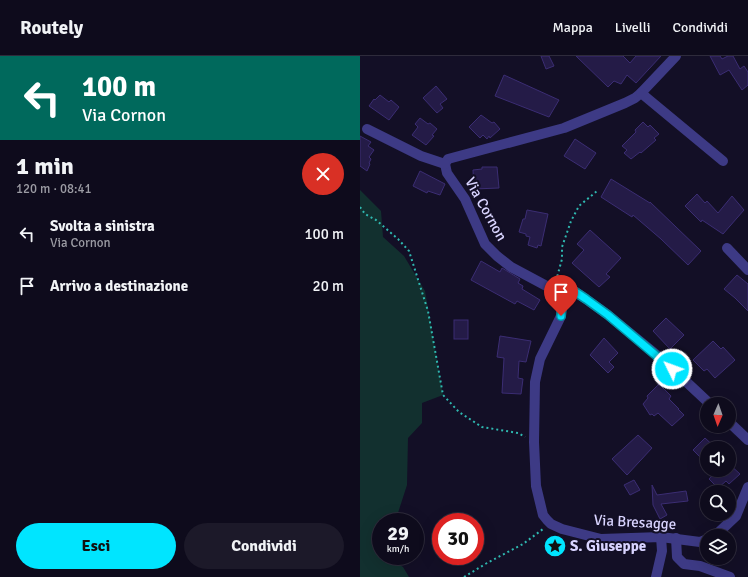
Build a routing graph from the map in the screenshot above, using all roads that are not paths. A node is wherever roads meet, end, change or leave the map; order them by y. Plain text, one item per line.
1 (676, 56) edge
2 (641, 93) junction
3 (367, 129) dead end
4 (723, 161) dead end
5 (445, 164) junction
6 (727, 248) dead end
7 (748, 270) edge
8 (554, 290) junction
9 (703, 397) edge
10 (736, 429) edge
11 (748, 440) edge
12 (748, 487) edge
13 (722, 529) edge
14 (661, 537) junction
15 (676, 538) junction
16 (700, 542) edge
17 (656, 577) edge
18 (730, 577) edge

1 - 2 street, Via Cornon
2 - 4 street
2 - 5 street, Via Cornon
3 - 5 street
5 - 8 street, Via Cornon
6 - 7 street
8 - 9 street
8 - 14 street, Via Bresagge
10 - 11 street
12 - 13 street
14 - 15 street, Via Bresagge
14 - 17 street
15 - 16 street, Via Bresagge
15 - 18 street

